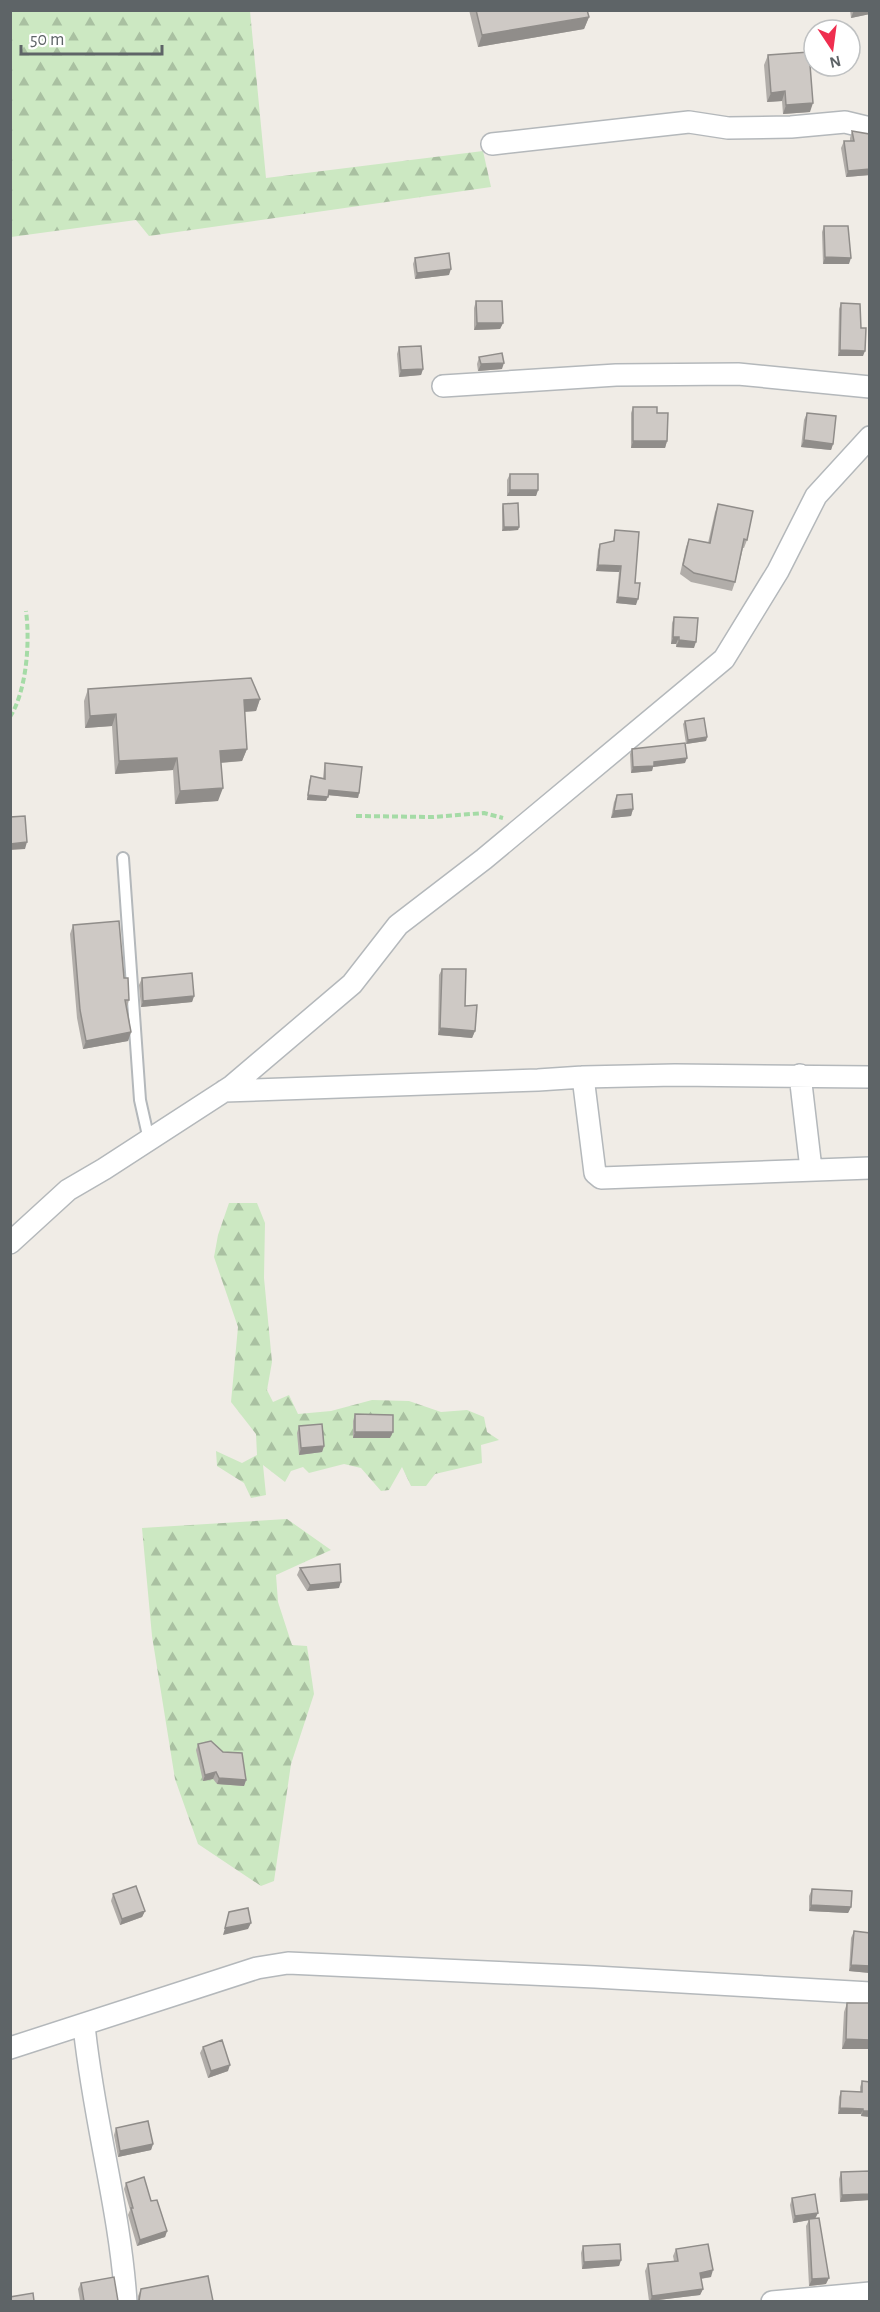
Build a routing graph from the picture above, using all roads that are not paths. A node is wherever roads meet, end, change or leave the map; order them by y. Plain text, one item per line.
1 (870, 128) edge
2 (492, 144) dead end
3 (443, 386) dead end
4 (870, 387) edge
5 (870, 437) edge
6 (123, 858) dead end
7 (800, 1075) junction
8 (583, 1077) junction
9 (870, 1077) edge
10 (224, 1091) junction
11 (149, 1140) junction
12 (870, 1168) edge
13 (811, 1169) junction
14 (10, 1243) edge
15 (870, 1993) edge
16 (84, 2025) junction
17 (10, 2048) edge
18 (870, 2293) edge
19 (126, 2301) edge
20 (772, 2301) edge

1 - 2 street
3 - 4 street
5 - 10 street
6 - 11 lane
7 - 8 street
7 - 9 street
7 - 13 street
8 - 10 street
8 - 13 street
10 - 11 street
11 - 14 street
12 - 13 street
15 - 16 street
16 - 17 street
16 - 19 street
18 - 20 street

